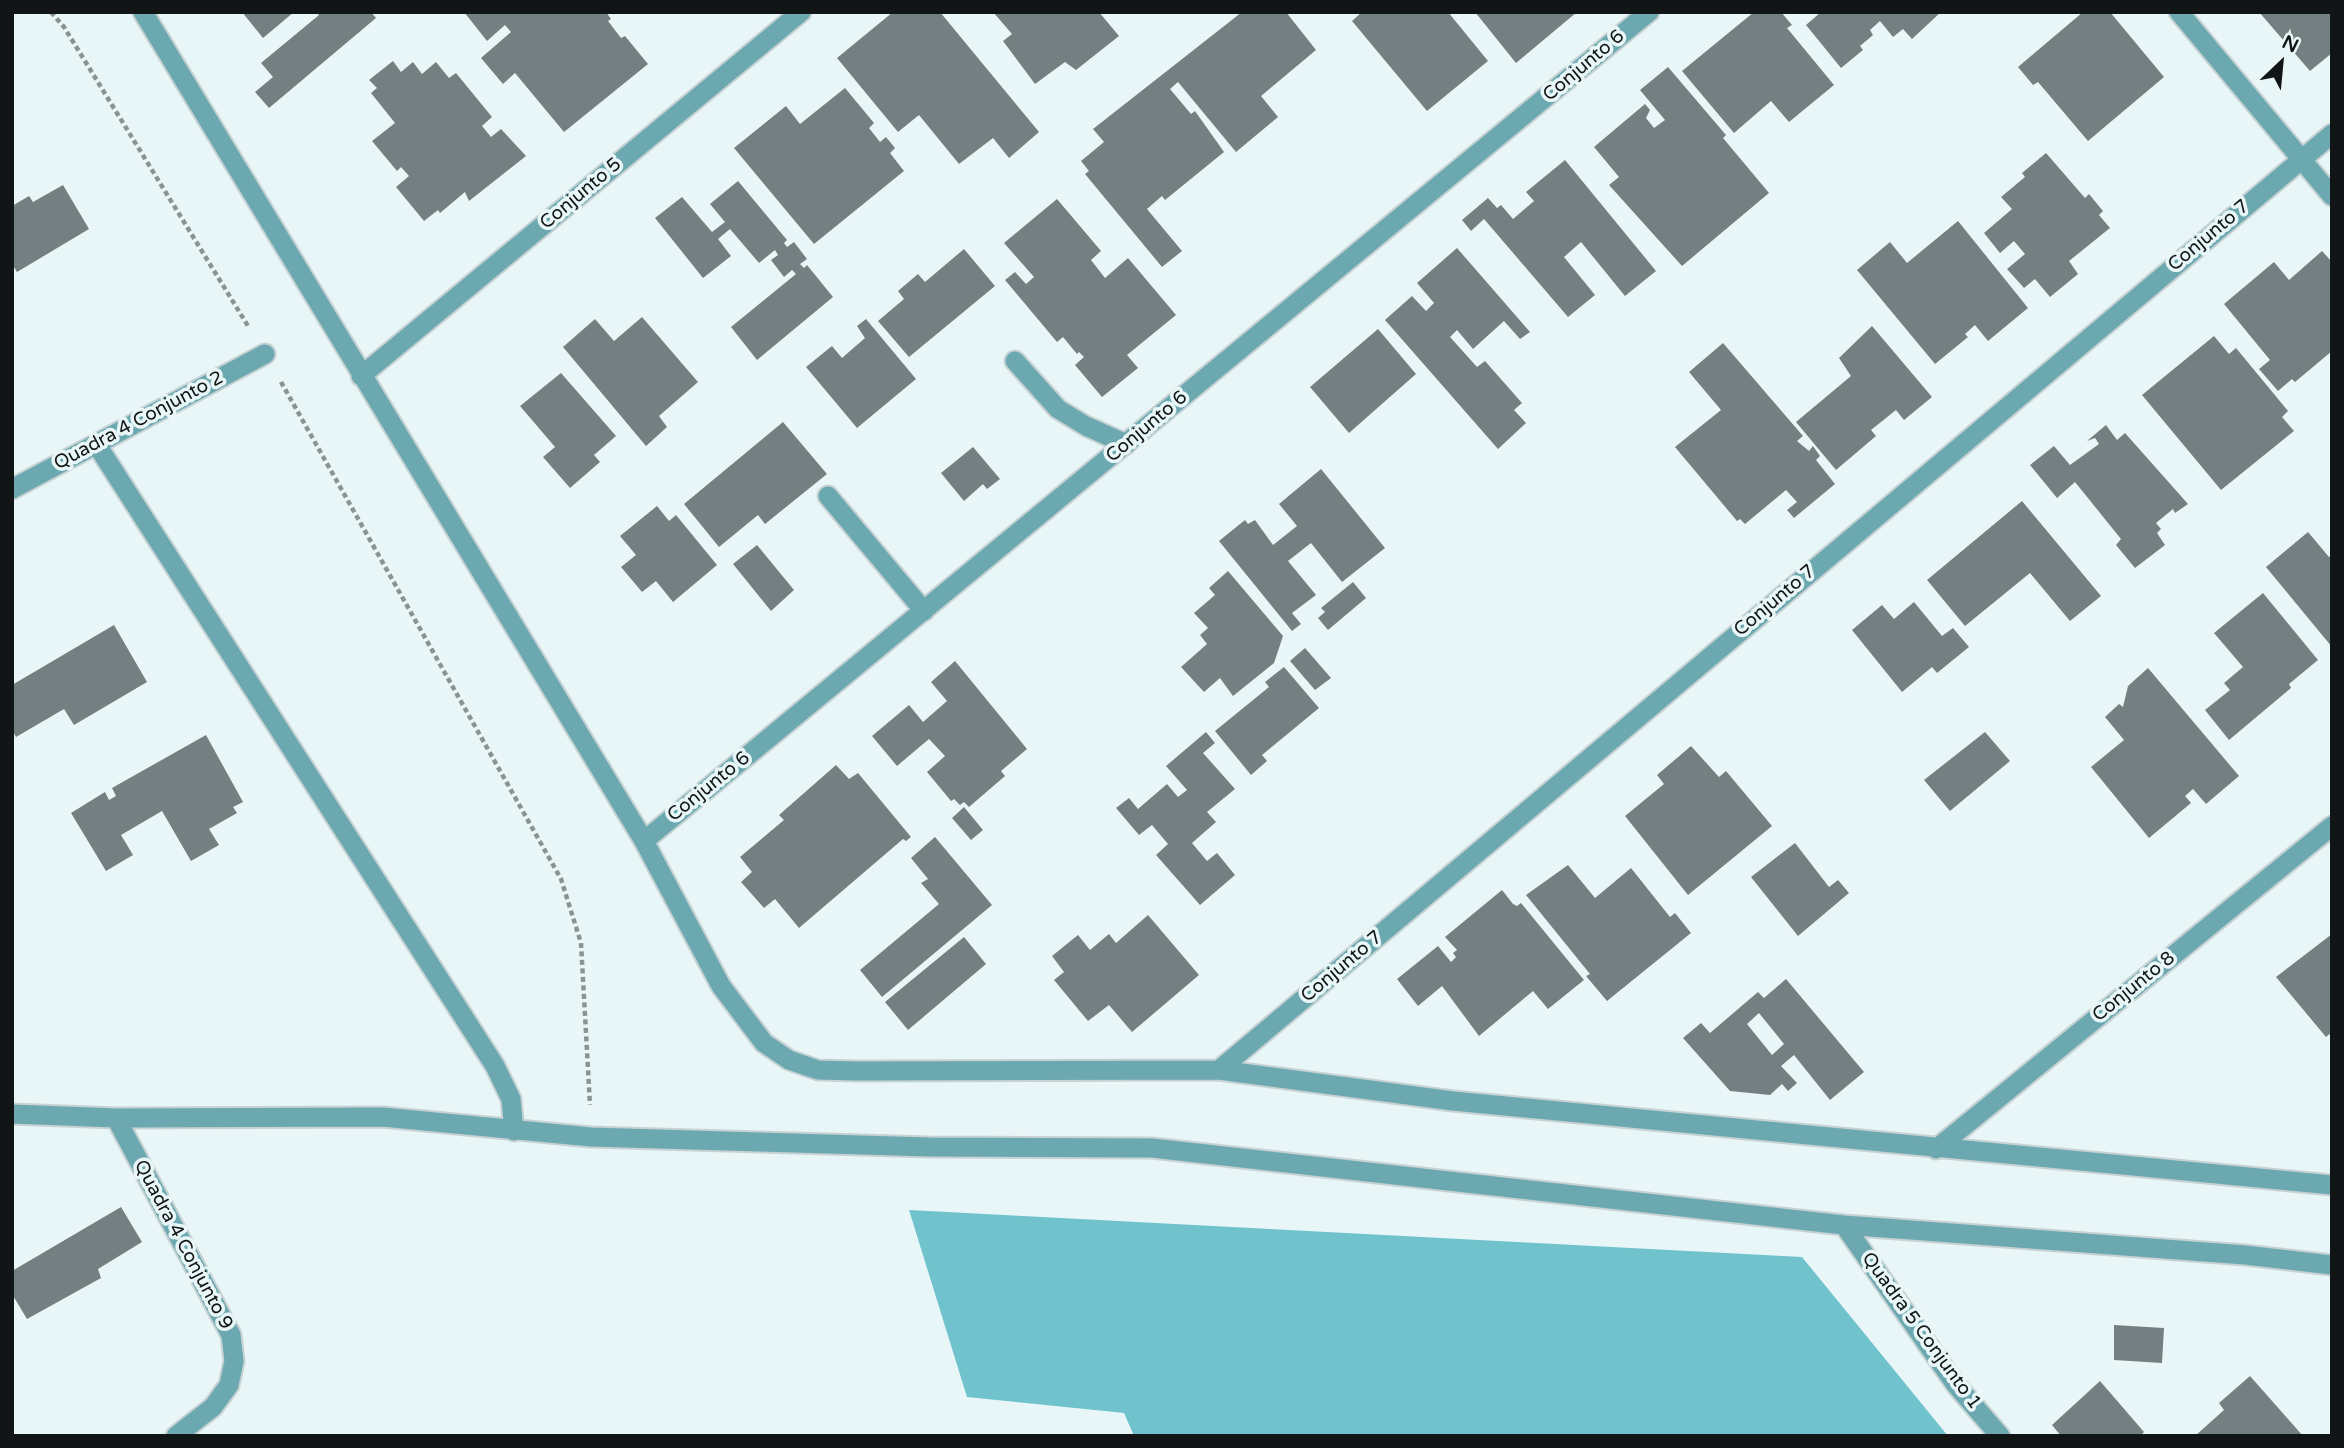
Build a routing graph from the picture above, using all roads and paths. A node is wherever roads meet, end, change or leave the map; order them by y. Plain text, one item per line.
1 (51, 12) edge
2 (143, 12) edge
3 (802, 12) edge
4 (1649, 12) edge
5 (2179, 12) edge
6 (2332, 134) edge
7 (2301, 159) junction
8 (2332, 196) edge
9 (265, 354) junction
10 (1015, 361) dead end
11 (361, 376) junction
12 (1126, 444) junction
13 (97, 445) junction
14 (12, 489) edge
15 (828, 496) dead end
16 (923, 611) junction
17 (2332, 826) edge
18 (644, 841) junction
19 (1219, 1070) junction
20 (12, 1114) edge
21 (117, 1118) junction
22 (514, 1131) junction
23 (591, 1137) junction
24 (1936, 1149) junction
25 (2332, 1185) edge
26 (1844, 1226) junction
27 (2332, 1265) edge
28 (176, 1436) edge
29 (2000, 1436) edge

1 - 9 path
2 - 11 street
3 - 11 street, Conjunto 5
4 - 12 street, Conjunto 6
5 - 7 street
6 - 7 street, Conjunto 7
7 - 8 street
7 - 19 street, Conjunto 7
9 - 13 street, Quadra 4 Conjunto 2
9 - 23 path
10 - 12 street
11 - 18 street
12 - 16 street, Conjunto 6
13 - 14 street, Quadra 4 Conjunto 2
13 - 22 street
15 - 16 street
16 - 18 street, Conjunto 6
17 - 24 street, Conjunto 8
18 - 19 street
19 - 24 street
20 - 21 street
21 - 22 street
21 - 28 street, Quadra 4 Conjunto 9
22 - 23 street
23 - 26 street
24 - 25 street
26 - 27 street
26 - 29 street, Quadra 5 Conjunto 1

